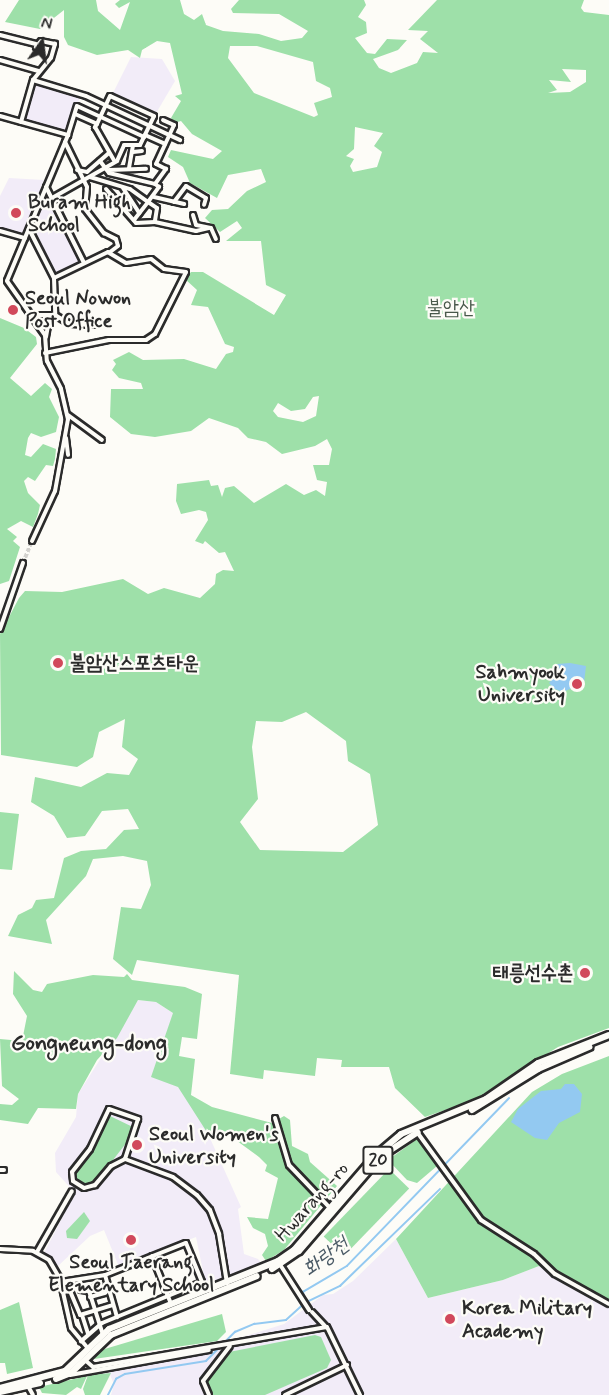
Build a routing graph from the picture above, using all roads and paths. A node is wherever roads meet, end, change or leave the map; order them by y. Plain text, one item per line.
1 (0, 35) edge
2 (0, 60) edge
3 (38, 70) junction
4 (33, 80) junction
5 (106, 104) junction
6 (75, 114) junction
7 (0, 116) edge
8 (100, 116) junction
9 (163, 120) dead end
10 (21, 122) junction
11 (97, 124) junction
12 (150, 124) junction
13 (170, 134) junction
14 (68, 135) junction
15 (144, 136) junction
16 (180, 140) dead end
17 (64, 141) junction
18 (165, 144) junction
19 (133, 145) junction
20 (142, 151) dead end
21 (110, 153) junction
22 (132, 153) junction
23 (117, 160) junction
24 (100, 161) junction
25 (106, 168) junction
26 (118, 168) junction
27 (129, 168) junction
28 (77, 170) junction
29 (146, 170) dead end
30 (90, 177) junction
31 (83, 181) junction
32 (155, 184) junction
33 (145, 185) junction
34 (46, 186) junction
35 (122, 188) junction
36 (106, 189) dead end
37 (126, 193) junction
38 (137, 193) junction
39 (154, 197) junction
40 (52, 198) junction
41 (118, 200) junction
42 (148, 202) junction
43 (174, 202) junction
44 (184, 204) dead end
45 (204, 205) dead end
46 (139, 213) junction
47 (193, 215) dead end
48 (134, 220) junction
49 (155, 222) junction
50 (28, 228) junction
51 (209, 228) junction
52 (0, 231) edge
53 (25, 238) junction
54 (216, 239) dead end
55 (110, 252) junction
56 (84, 263) junction
57 (54, 278) junction
58 (34, 315) junction
59 (52, 315) junction
60 (96, 325) dead end
61 (46, 339) junction
62 (45, 353) junction
63 (68, 415) junction
64 (65, 436) junction
65 (102, 440) dead end
66 (69, 455) dead end
67 (32, 541) tunnel mouth
68 (23, 563) tunnel mouth
69 (0, 629) edge
70 (609, 1037) edge
71 (275, 1118) dead end
72 (416, 1131) junction
73 (126, 1159) junction
74 (72, 1191) dead end
75 (331, 1209) junction
76 (0, 1249) edge
77 (37, 1252) junction
78 (152, 1256) junction
79 (279, 1263) junction
80 (105, 1275) junction
81 (61, 1282) junction
82 (100, 1285) dead end
83 (227, 1285) junction
84 (81, 1290) dead end
85 (63, 1292) junction
86 (105, 1293) dead end
87 (90, 1296) junction
88 (168, 1296) junction
89 (84, 1300) dead end
90 (172, 1303) junction
91 (609, 1304) edge
92 (112, 1305) junction
93 (94, 1311) junction
94 (82, 1315) junction
95 (117, 1317) junction
96 (99, 1325) junction
97 (327, 1327) junction
98 (88, 1334) junction
99 (103, 1336) junction
100 (81, 1341) junction
101 (231, 1346) junction
102 (88, 1348) junction
103 (209, 1350) junction
104 (81, 1362) junction
105 (347, 1365) junction
106 (64, 1377) junction
107 (28, 1386) junction
108 (0, 1390) edge
109 (33, 1395) edge
110 (209, 1395) edge
111 (285, 1395) edge
112 (360, 1395) edge

1 - 3 street
2 - 3 street
3 - 4 street
4 - 5 street
4 - 10 street
5 - 8 street
5 - 12 street
5 - 12 street
6 - 8 street
6 - 11 street
6 - 14 street
7 - 10 street
8 - 11 street
8 - 15 street
9 - 13 street
10 - 14 street
11 - 21 street
12 - 13 street
12 - 15 street
13 - 16 street
13 - 18 street
14 - 17 street
15 - 18 street
15 - 19 street
17 - 28 street
17 - 34 street
18 - 32 street
19 - 22 street
19 - 23 street
20 - 22 street
21 - 23 street
21 - 24 street
22 - 23 street
22 - 27 street
23 - 25 street
23 - 26 street
24 - 25 street
24 - 28 street
25 - 26 street
25 - 30 street
25 - 33 street
26 - 27 street
27 - 29 street
28 - 31 street
30 - 31 street
30 - 35 street
31 - 40 street
31 - 55 street
32 - 33 street
32 - 39 street
33 - 38 street
34 - 40 street
34 - 50 street
35 - 37 street
35 - 38 street
36 - 41 street
37 - 41 street
37 - 46 street
38 - 42 street
39 - 42 street
39 - 43 street
40 - 56 street
41 - 48 street
42 - 46 street
42 - 49 street
43 - 44 street
43 - 45 street
46 - 48 street
47 - 51 street
48 - 49 street
49 - 51 street
50 - 53 street
50 - 57 street
51 - 54 street
52 - 53 street
53 - 58 street
55 - 56 street
55 - 62 street
56 - 57 street
57 - 59 street
58 - 59 street
58 - 61 street
59 - 60 street
59 - 61 street
61 - 62 street
62 - 63 street
63 - 64 street
63 - 65 street
64 - 66 street
64 - 67 street
68 - 69 street
70 - 72 main road, Hwarang-ro / 20
71 - 75 street
72 - 75 main road, Hwarang-ro / 20
72 - 91 street
73 - 73 street
73 - 83 street
74 - 77 street
75 - 79 main road, Hwarang-ro / 20
76 - 77 street
77 - 81 street
78 - 80 street
78 - 88 street
78 - 88 street
79 - 83 main road, Hwarang-ro / 20
79 - 97 street
80 - 81 street
80 - 92 street
81 - 85 street
82 - 87 street
83 - 90 main road, Hwarang-ro / 20
83 - 99 main road, Hwarang-ro / 20
84 - 87 street
85 - 94 street
85 - 100 street
86 - 87 street
87 - 89 street
87 - 93 street
88 - 90 street
88 - 95 street
90 - 99 main road, Hwarang-ro / 20
92 - 93 street
92 - 95 street
93 - 94 street
93 - 96 street
94 - 98 street
95 - 96 street
96 - 98 street
96 - 99 street
97 - 101 street
97 - 105 street
98 - 100 street
99 - 102 main road, Hwarang-ro / 20
99 - 104 main road, Hwarang-ro / 20
100 - 102 street
101 - 103 street
101 - 110 street
102 - 104 main road, Hwarang-ro / 20
103 - 104 street
103 - 106 street
104 - 106 main road, Hwarang-ro / 20
104 - 108 main road, Hwarang-ro / 20
105 - 111 street
105 - 112 street
106 - 107 main road, Hwarang-ro / 20
107 - 108 main road, Hwarang-ro / 20
107 - 109 street

